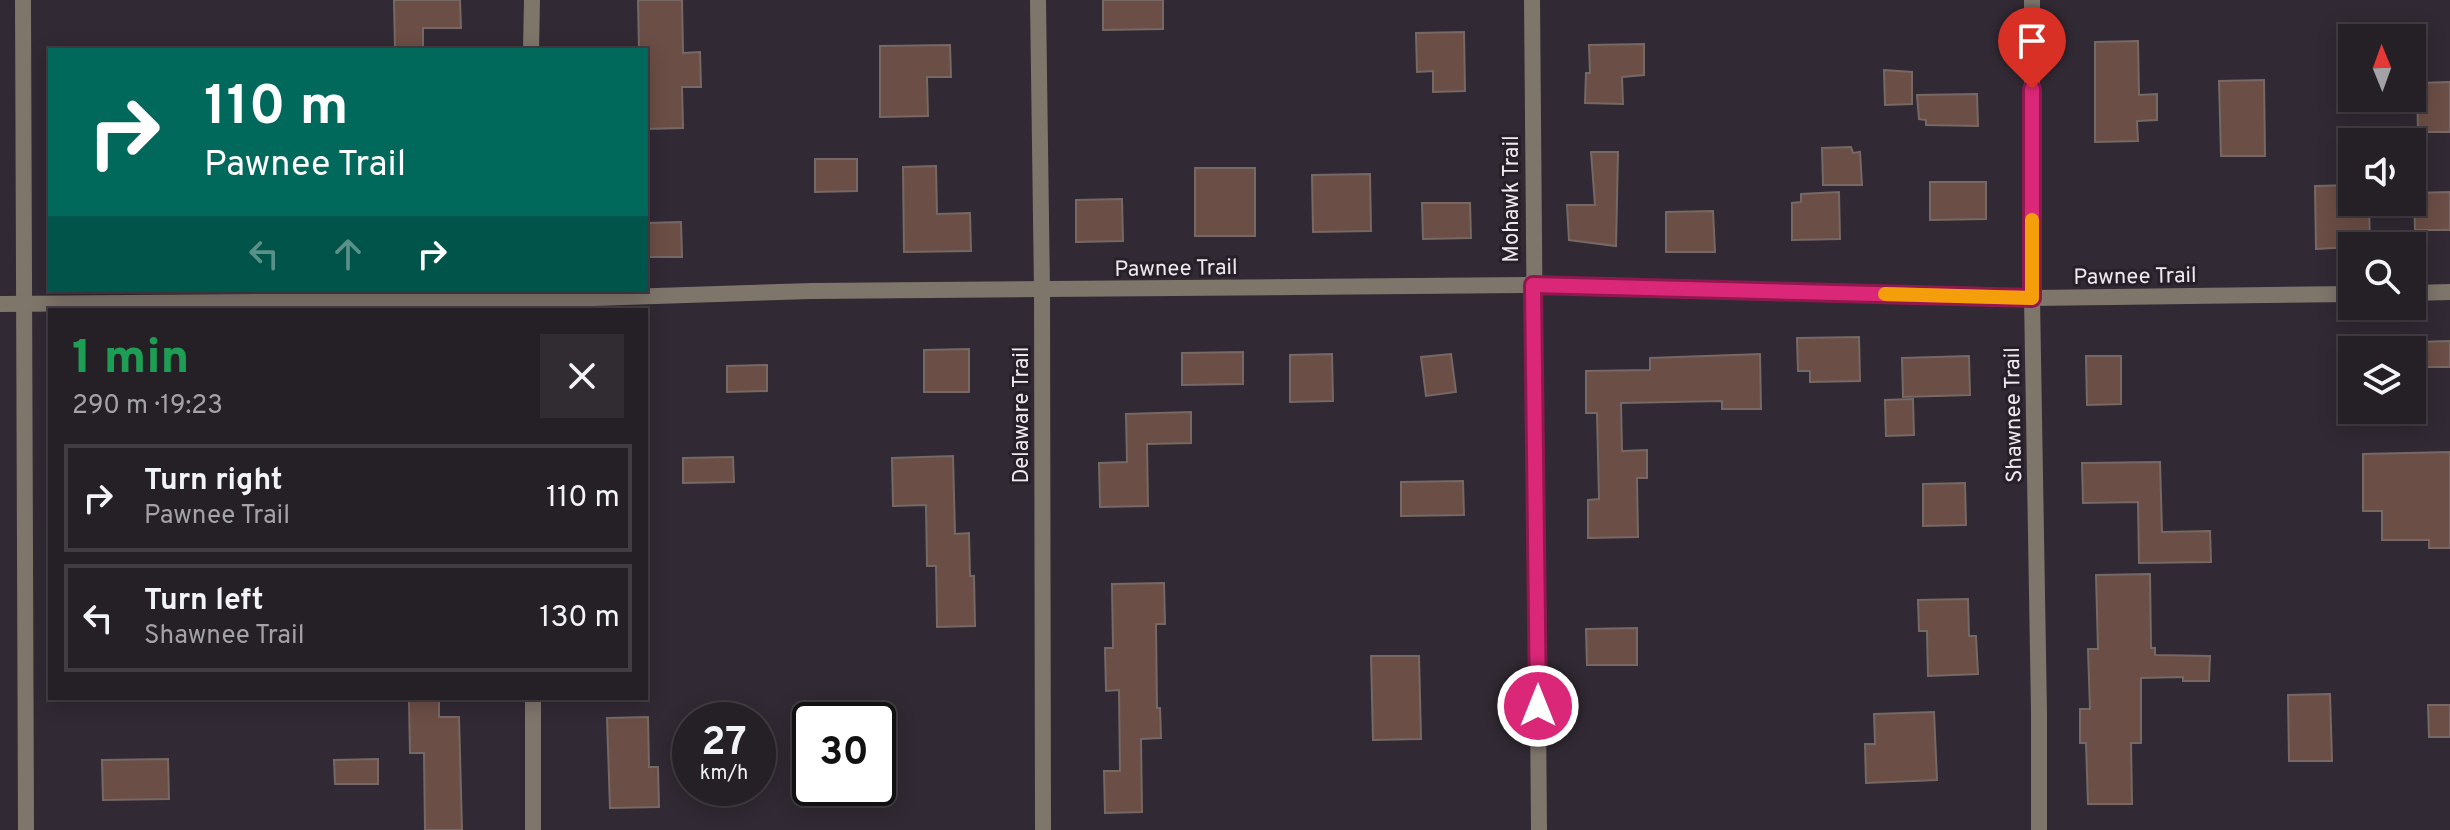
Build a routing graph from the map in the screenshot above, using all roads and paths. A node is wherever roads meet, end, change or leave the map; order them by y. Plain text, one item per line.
1 (23, 0) edge
2 (532, 0) edge
3 (1038, 0) edge
4 (1532, 0) edge
5 (2032, 0) edge
6 (531, 48) edge
7 (1533, 285) junction
8 (1042, 291) junction
9 (2450, 292) edge
10 (2426, 293) edge
11 (2338, 294) edge
12 (2032, 298) junction
13 (532, 300) edge
14 (23, 303) junction
15 (0, 304) edge
16 (533, 700) edge
17 (26, 830) edge
18 (533, 830) edge
19 (1043, 830) edge
20 (1539, 830) edge
21 (2039, 830) edge

1 - 14 street
2 - 6 street
3 - 8 street, Delaware Trail
4 - 7 street, Mohawk Trail
5 - 12 street, Shawnee Trail
7 - 8 street, Pawnee Trail
7 - 12 street, Pawnee Trail
7 - 20 street, Mohawk Trail
8 - 13 street, Pawnee Trail
8 - 19 street, Delaware Trail
9 - 10 street
11 - 12 street, Pawnee Trail
12 - 21 street, Shawnee Trail
13 - 14 street, Pawnee Trail
14 - 15 street, Pawnee Trail
14 - 17 street
16 - 18 street

